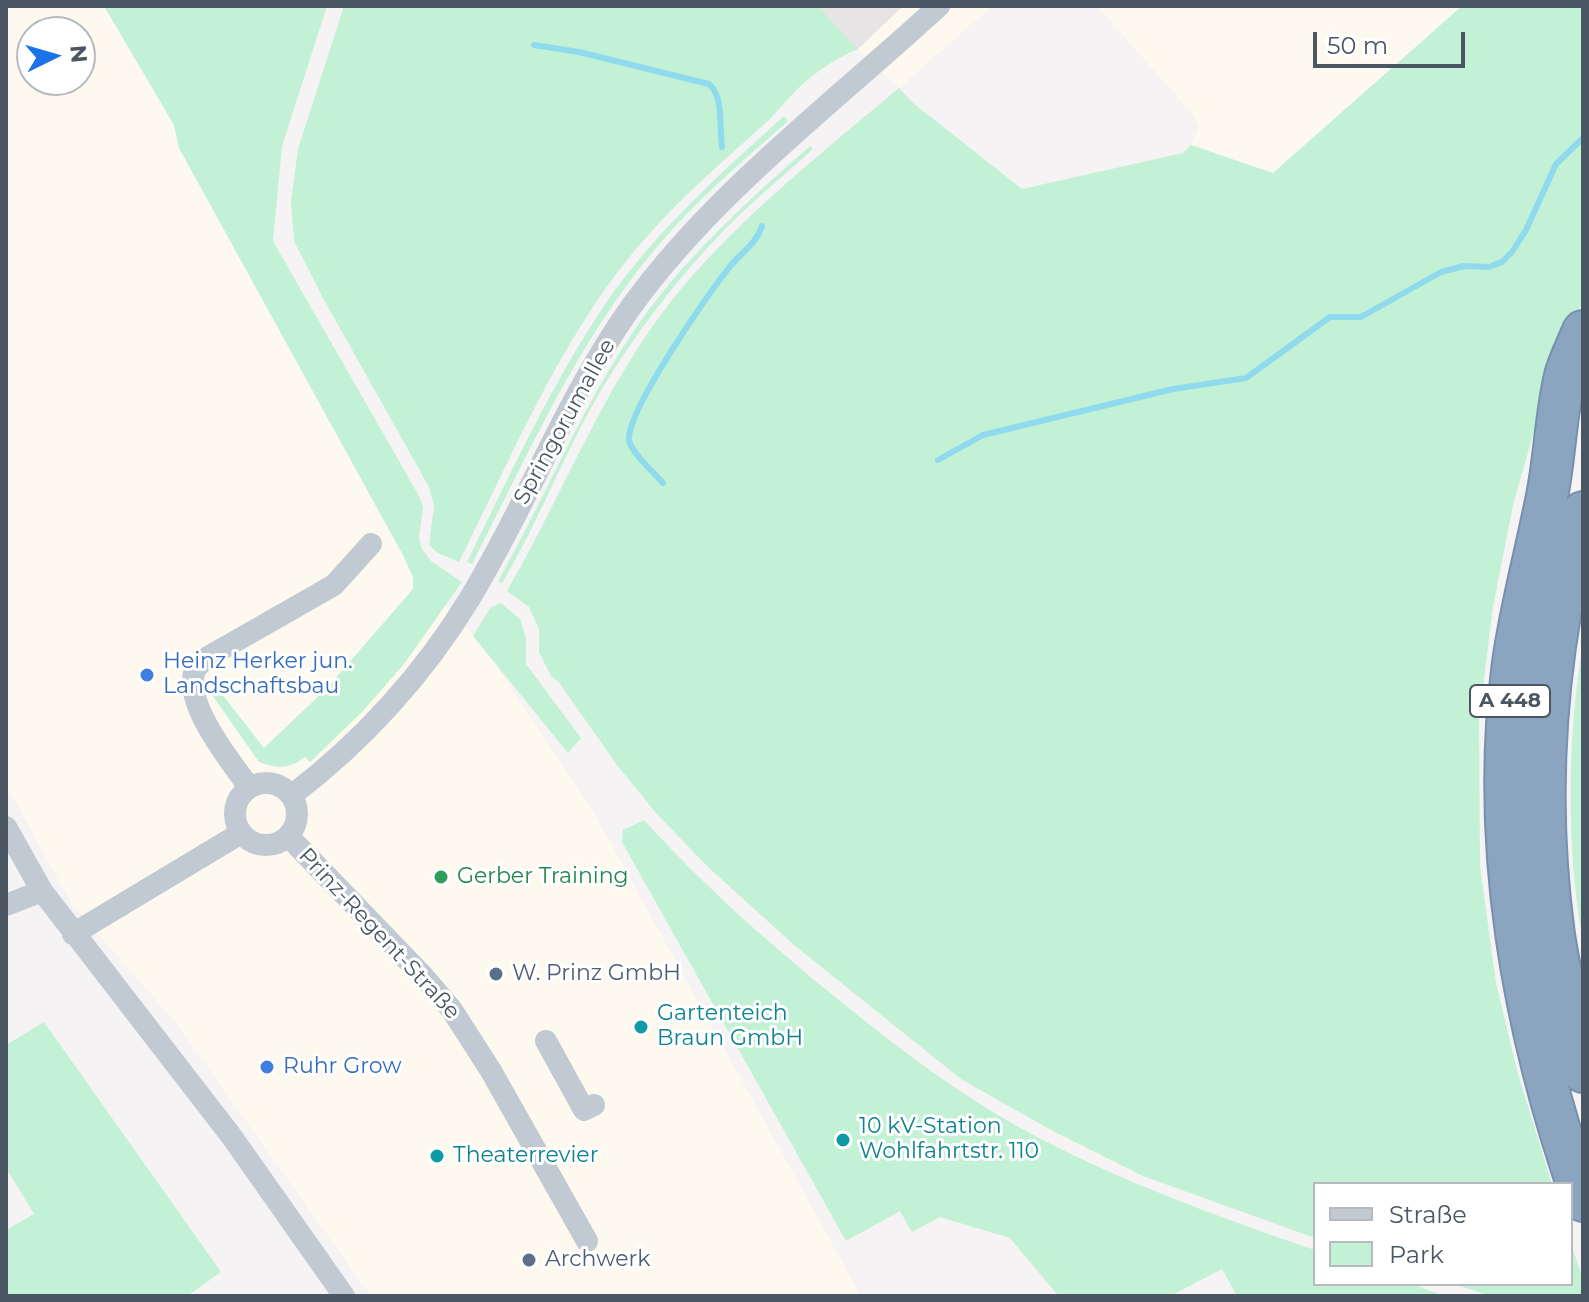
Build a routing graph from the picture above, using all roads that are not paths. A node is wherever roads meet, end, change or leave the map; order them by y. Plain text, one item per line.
1 (939, 6) edge
2 (1583, 331) edge
3 (1583, 388) edge
4 (1548, 491) junction
5 (1583, 512) edge
6 (371, 544) dead end
7 (1583, 584) edge
8 (1550, 692) junction
9 (249, 787) junction
10 (292, 795) junction
11 (6, 827) edge
12 (241, 833) junction
13 (288, 836) junction
14 (42, 891) junction
15 (6, 905) edge
16 (73, 934) junction
17 (546, 1041) dead end
18 (1583, 1072) edge
19 (594, 1105) dead end
20 (1583, 1201) edge
21 (587, 1241) dead end
22 (344, 1296) edge

1 - 10 street, Springorumallee
2 - 4 highway
3 - 4 highway, A 448
4 - 20 highway, A 448
5 - 8 highway, A 448
6 - 9 street
7 - 8 highway
8 - 18 highway, A 448
9 - 10 street
9 - 12 street
10 - 13 street, Prinz-Regent-Straße
11 - 14 street
12 - 13 street, Prinz-Regent-Straße
12 - 16 street
13 - 21 street, Prinz-Regent-Straße
14 - 15 street
14 - 16 street
16 - 22 street
17 - 19 street

